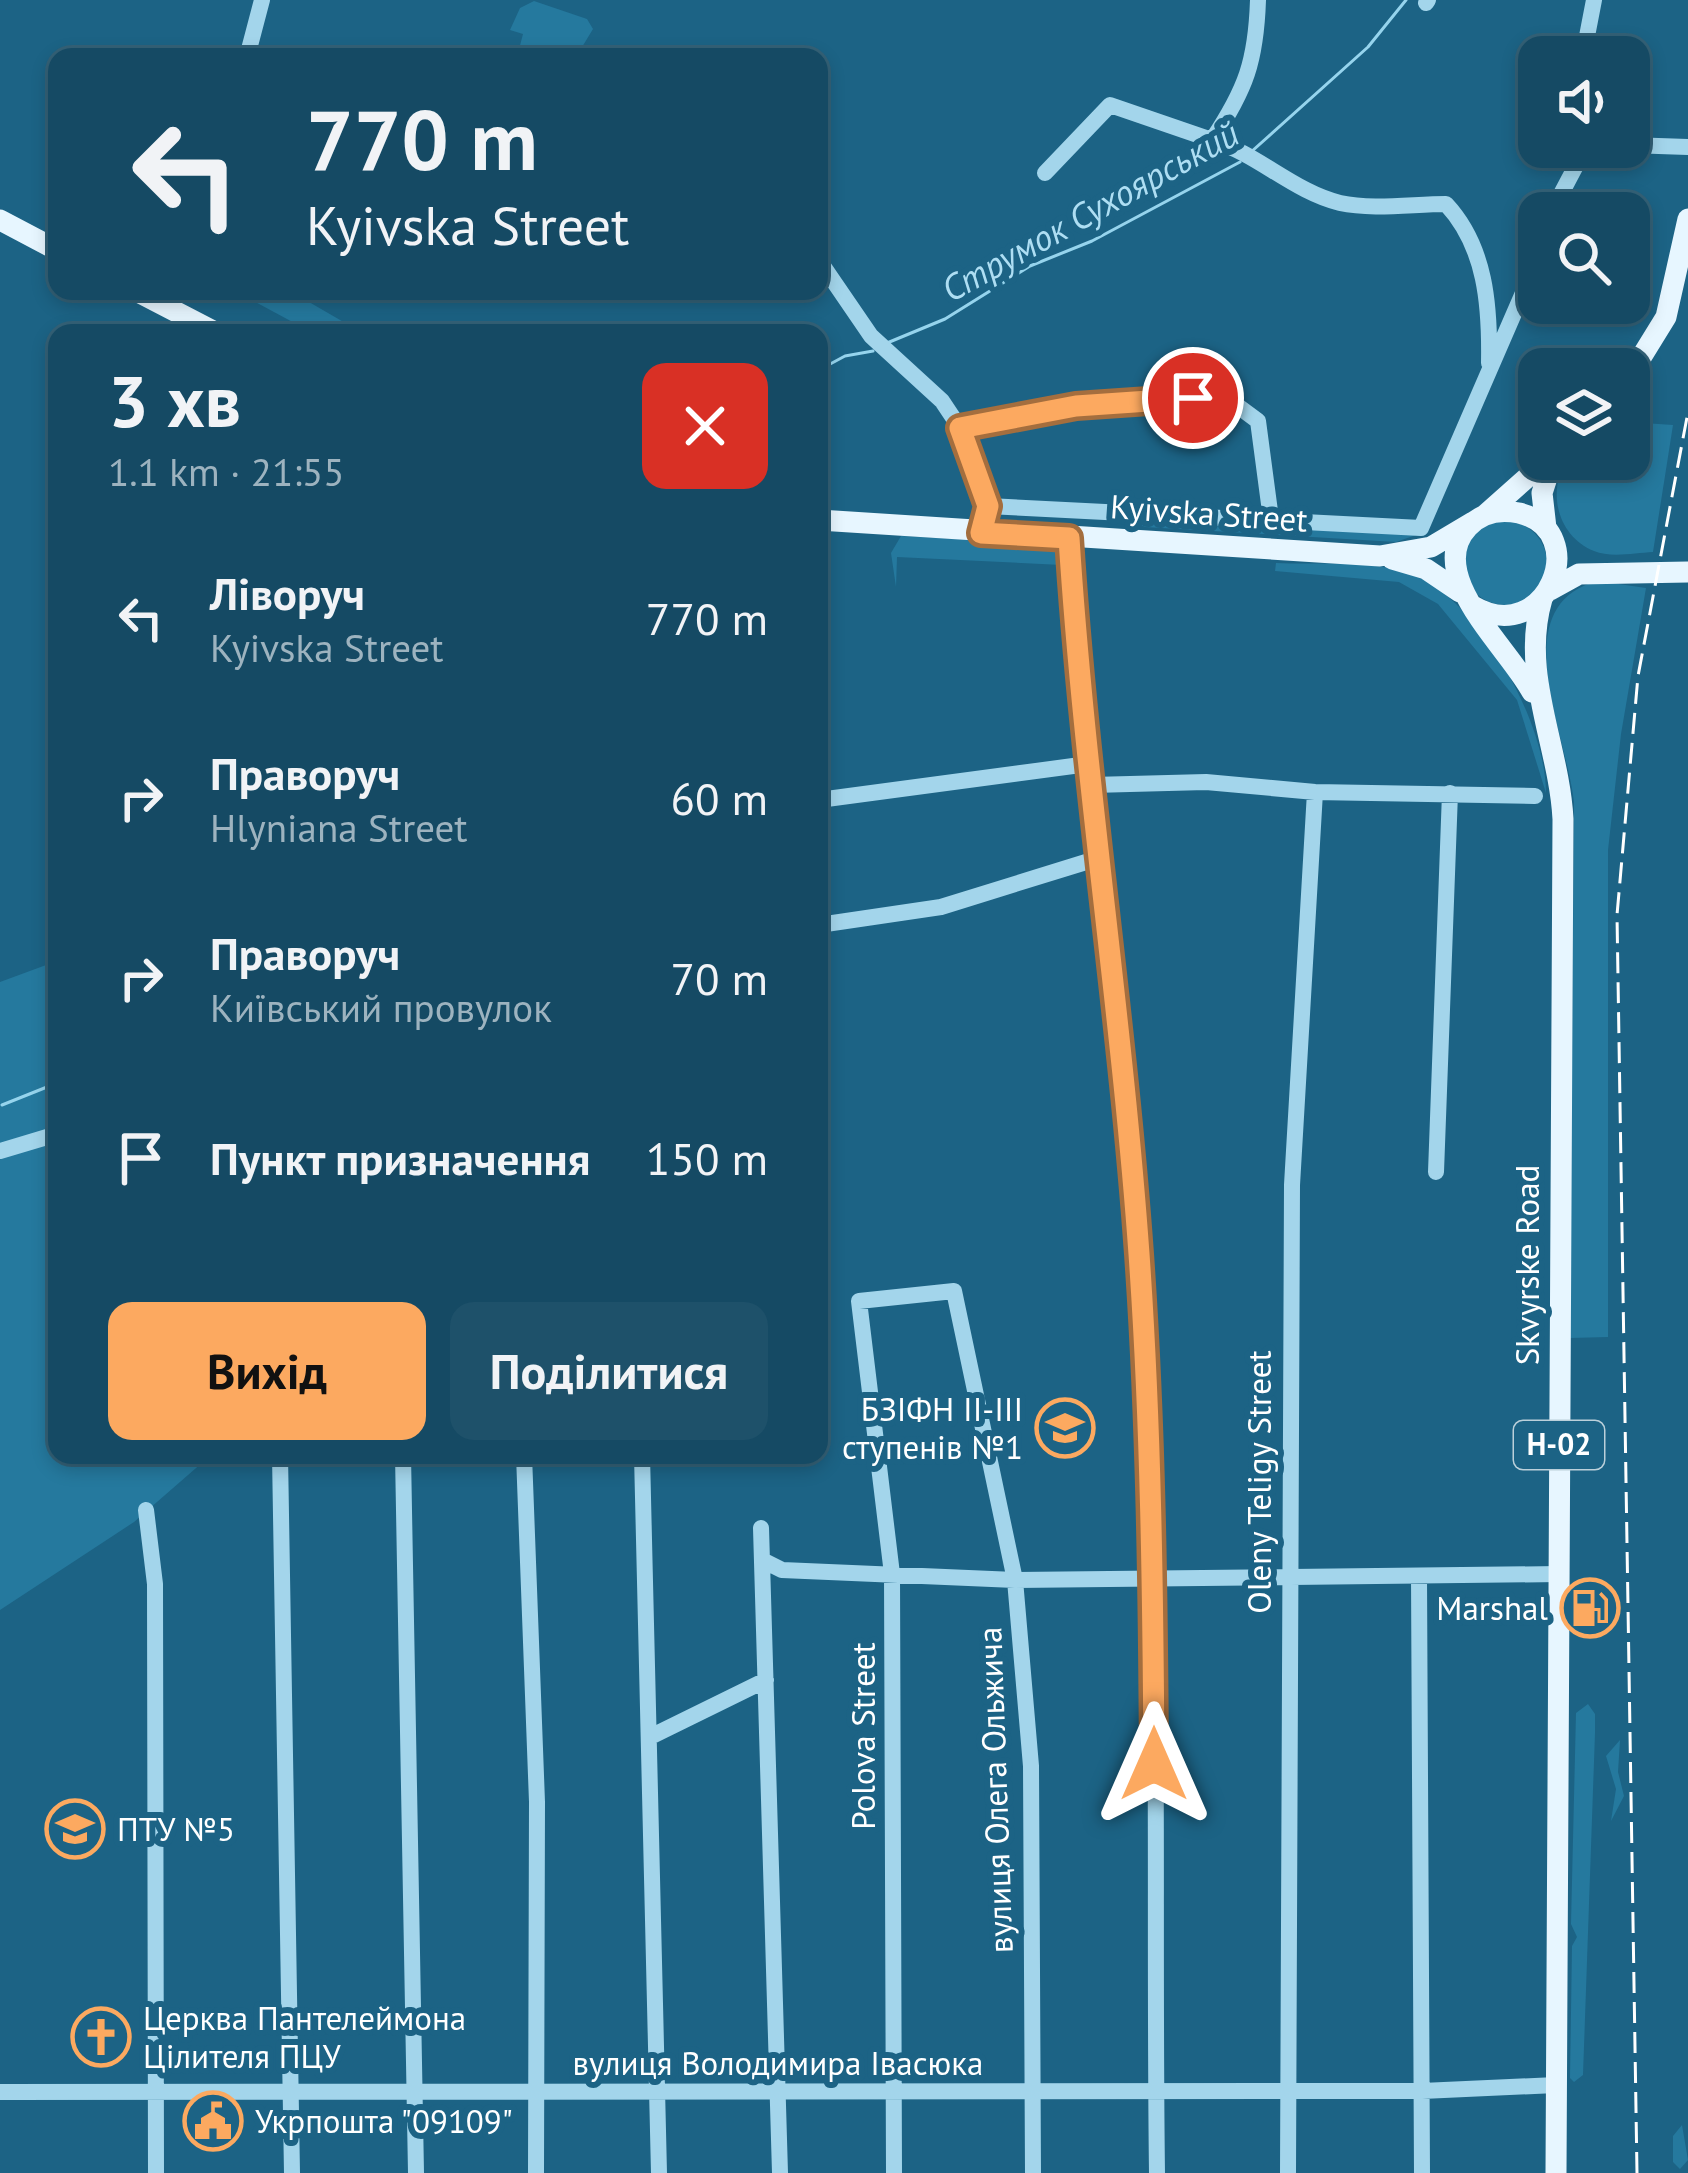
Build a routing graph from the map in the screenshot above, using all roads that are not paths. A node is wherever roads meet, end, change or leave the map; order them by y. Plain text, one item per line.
1 (262, 0) edge
2 (1258, 0) edge
3 (1594, 0) edge
4 (1586, 36) edge
5 (249, 48) edge
6 (1212, 140) junction
7 (1650, 146) edge
8 (1688, 147) edge
9 (1045, 173) dead end
10 (1688, 218) edge
11 (0, 220) edge
12 (48, 245) edge
13 (828, 272) edge
14 (154, 300) edge
15 (1518, 307) edge
16 (200, 324) edge
17 (1647, 348) edge
18 (1490, 376) junction
19 (960, 428) junction
20 (1525, 480) edge
21 (1545, 480) edge
22 (988, 506) junction
23 (1479, 518) junction
24 (1271, 519) junction
25 (828, 521) edge
26 (981, 533) junction
27 (1550, 534) junction
28 (1069, 538) junction
29 (1380, 556) junction
30 (1633, 569) junction
31 (1688, 572) edge
32 (1546, 595) junction
33 (1468, 601) junction
34 (1545, 720) junction
35 (1088, 764) junction
36 (1092, 785) junction
37 (1315, 792) junction
38 (1450, 793) junction
39 (1535, 796) dead end
40 (828, 799) edge
41 (1099, 858) junction
42 (828, 924) edge
43 (48, 1137) edge
44 (0, 1151) edge
45 (1436, 1172) dead end
46 (859, 1301) joint
47 (280, 1464) edge
48 (404, 1464) edge
49 (524, 1464) edge
50 (642, 1464) edge
51 (146, 1510) dead end
52 (761, 1528) dead end
53 (764, 1562) junction
54 (892, 1574) junction
55 (1559, 1574) junction
56 (1288, 1575) junction
57 (1419, 1576) junction
58 (1153, 1578) junction
59 (1015, 1580) junction
60 (766, 1680) junction
61 (652, 1736) junction
62 (1556, 2085) junction
63 (1156, 2090) junction
64 (0, 2092) edge
65 (1034, 2092) junction
66 (1288, 2092) junction
67 (1422, 2092) junction
68 (895, 2093) junction
69 (158, 2094) junction
70 (777, 2094) junction
71 (537, 2095) junction
72 (659, 2095) junction
73 (292, 2096) junction
74 (417, 2096) junction
75 (156, 2173) edge
76 (292, 2173) edge
77 (416, 2173) edge
78 (536, 2173) edge
79 (659, 2173) edge
80 (780, 2173) edge
81 (894, 2173) edge
82 (1033, 2173) edge
83 (1157, 2173) edge
84 (1288, 2173) edge
85 (1422, 2173) edge
86 (1556, 2173) edge

1 - 5 street
2 - 6 street
3 - 4 street
6 - 9 street
6 - 18 street
7 - 8 street
10 - 17 main road
11 - 12 main road
13 - 19 street
14 - 16 main road
15 - 18 street
18 - 24 street, Kyivska Street
19 - 22 street
19 - 24 street
20 - 23 main road, Kyivska Street
21 - 27 main road
22 - 24 street, Kyivska Street
22 - 26 street
23 - 27 main road
23 - 29 main road, Kyivska Street
23 - 33 main road
25 - 26 main road, Kyivska Street
26 - 28 main road, Kyivska Street
27 - 30 main road
27 - 32 main road
28 - 29 main road, Kyivska Street
28 - 35 street
29 - 33 main road, Kyivska Street
30 - 31 main road
30 - 32 main road
32 - 33 main road
32 - 34 main road, Skvyrske Road / Н-02
33 - 34 main road, Skvyrske Road / Н-02
34 - 55 main road, Skvyrske Road / Н-02
35 - 36 street
35 - 40 street
36 - 37 street
36 - 41 street
37 - 38 street
37 - 56 street, Oleny Teligy Street
38 - 39 street
38 - 45 street
41 - 42 street
41 - 58 street
43 - 44 street
46 - 54 street, Polova Street
46 - 59 street, вулиця Олега Ольжича
47 - 73 street
48 - 74 street
49 - 71 street
50 - 61 street
51 - 69 street
52 - 53 street
53 - 54 street
53 - 60 street
54 - 59 street
54 - 68 street, Polova Street
55 - 57 street
55 - 62 main road, Skvyrske Road / Н-02
56 - 57 street
56 - 58 street
56 - 66 street, Oleny Teligy Street
57 - 67 street
58 - 59 street
58 - 63 street
59 - 65 street, вулиця Олега Ольжича
60 - 61 street
60 - 70 street
61 - 72 street
62 - 67 street, вулиця Володимира Івасюка
62 - 86 main road, Skvyrske Road / Н-02
63 - 65 street, вулиця Володимира Івасюка
63 - 66 street, вулиця Володимира Івасюка
63 - 83 street
64 - 69 street, вулиця Володимира Івасюка
65 - 68 street, вулиця Володимира Івасюка
65 - 82 street, вулиця Олега Ольжича
66 - 67 street, вулиця Володимира Івасюка
66 - 84 street, Oleny Teligy Street
67 - 85 street
68 - 70 street, вулиця Володимира Івасюка
68 - 81 street, Polova Street
69 - 73 street, вулиця Володимира Івасюка
69 - 75 street
70 - 72 street, вулиця Володимира Івасюка
70 - 80 street
71 - 72 street, вулиця Володимира Івасюка
71 - 74 street, вулиця Володимира Івасюка
71 - 78 street
72 - 79 street
73 - 74 street, вулиця Володимира Івасюка
73 - 76 street
74 - 77 street

